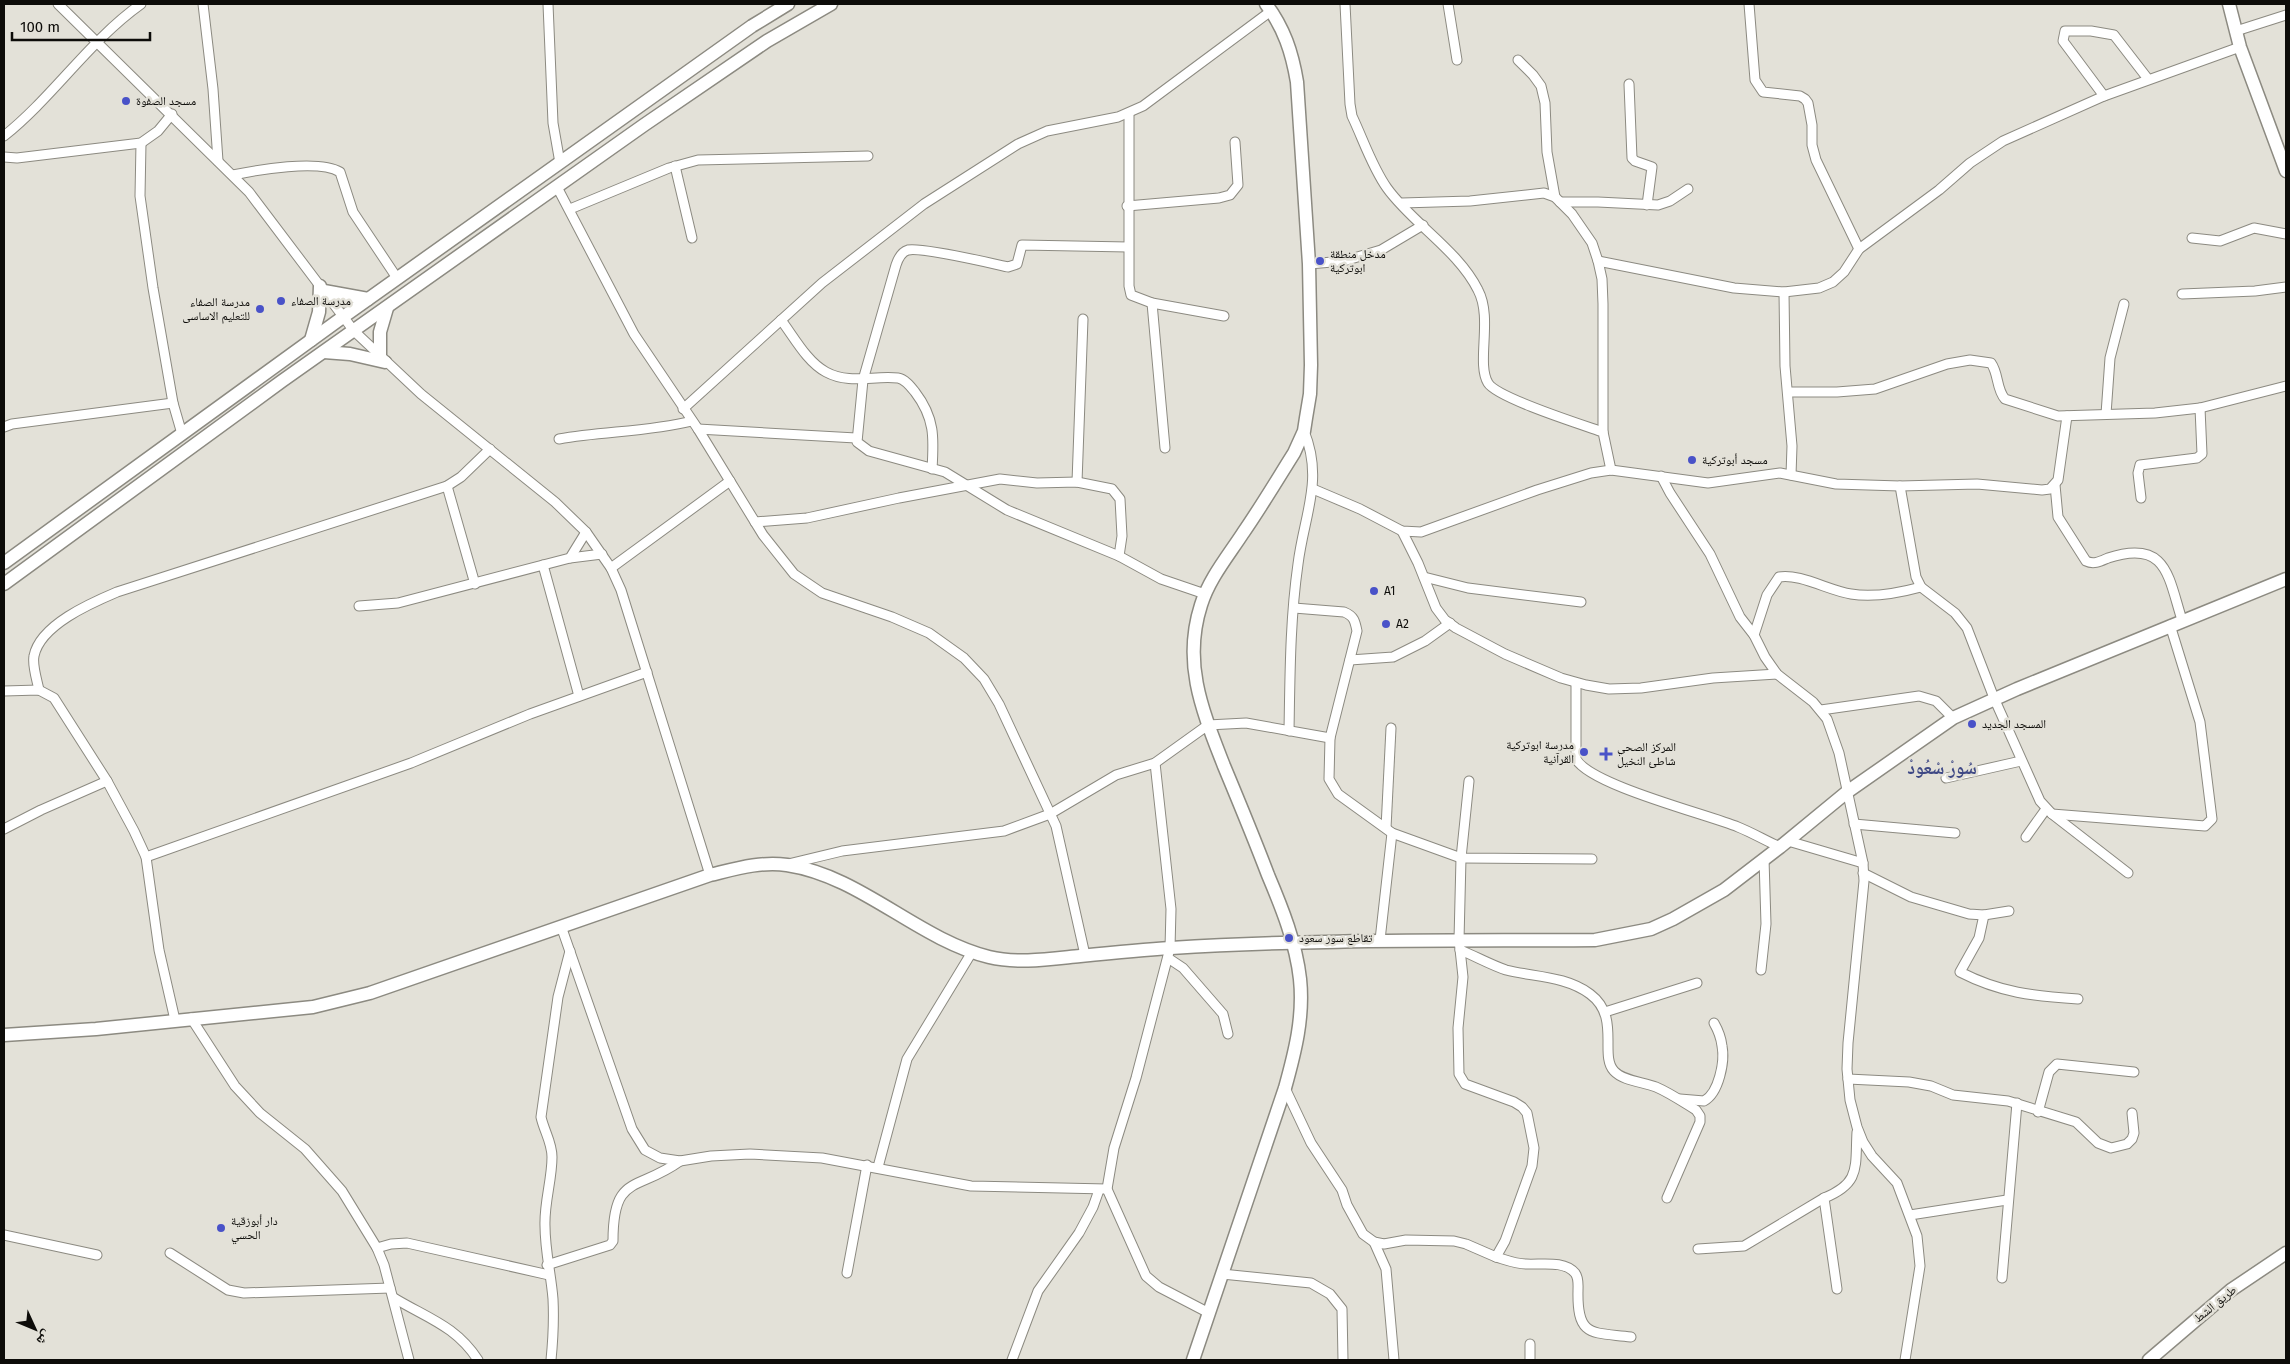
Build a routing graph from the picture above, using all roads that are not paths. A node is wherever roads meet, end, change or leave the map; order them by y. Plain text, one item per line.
1 (58, 4) edge
2 (141, 4) edge
3 (202, 4) edge
4 (548, 4) edge
5 (788, 4) edge
6 (831, 4) edge
7 (1345, 4) edge
8 (1448, 4) edge
9 (1749, 4) edge
10 (2229, 4) edge
11 (1268, 7) edge
12 (2286, 15) edge
13 (2236, 31) junction
14 (98, 42) junction
15 (2240, 47) junction
16 (1457, 60) dead end
17 (1518, 60) dead end
18 (2148, 79) junction
19 (1628, 84) dead end
20 (2104, 96) junction
21 (1129, 113) junction
22 (172, 114) junction
23 (4, 136) edge
24 (141, 142) junction
25 (1235, 142) dead end
26 (868, 156) dead end
27 (4, 157) edge
28 (218, 160) junction
29 (560, 163) junction
30 (675, 166) junction
31 (2286, 171) edge
32 (233, 175) junction
33 (557, 186) junction
34 (1688, 189) dead end
35 (1557, 200) junction
36 (1402, 203) junction
37 (1647, 205) junction
38 (1127, 206) junction
39 (570, 209) junction
40 (1423, 225) junction
41 (2286, 234) edge
42 (692, 238) dead end
43 (2192, 238) dead end
44 (1128, 247) junction
45 (1859, 249) junction
46 (1598, 261) junction
47 (1309, 264) junction
48 (397, 278) junction
49 (2286, 288) edge
50 (322, 289) junction
51 (1784, 292) junction
52 (2182, 294) dead end
53 (368, 299) junction
54 (1152, 304) junction
55 (2124, 304) dead end
56 (387, 308) junction
57 (1224, 316) dead end
58 (342, 317) junction
59 (1083, 318) dead end
60 (781, 320) junction
61 (354, 331) junction
62 (311, 340) junction
63 (324, 352) junction
64 (382, 359) junction
65 (863, 380) junction
66 (2286, 386) edge
67 (1788, 392) junction
68 (173, 403) junction
69 (2200, 408) junction
70 (683, 409) junction
71 (2106, 414) junction
72 (2067, 416) junction
73 (692, 421) junction
74 (4, 427) edge
75 (698, 429) junction
76 (1304, 431) junction
77 (1603, 432) junction
78 (182, 434) junction
79 (856, 438) junction
80 (559, 439) dead end
81 (1165, 448) dead end
82 (490, 449) junction
83 (932, 468) junction
84 (1611, 470) junction
85 (1791, 475) junction
86 (1661, 476) junction
87 (730, 481) junction
88 (1077, 482) junction
89 (970, 485) junction
90 (2055, 485) junction
91 (447, 486) junction
92 (1900, 486) junction
93 (1313, 489) junction
94 (2141, 498) dead end
95 (754, 522) junction
96 (1402, 531) junction
97 (586, 532) junction
98 (602, 554) junction
99 (1119, 556) junction
100 (570, 558) junction
101 (4, 563) edge
102 (543, 565) junction
103 (610, 568) junction
104 (1424, 577) junction
105 (2286, 579) edge
106 (4, 584) edge
107 (475, 584) junction
108 (1921, 586) junction
109 (1205, 594) junction
110 (1581, 602) dead end
111 (358, 606) dead end
112 (1294, 608) junction
113 (1450, 623) junction
114 (2176, 623) junction
115 (1754, 635) junction
116 (1350, 660) junction
117 (647, 672) junction
118 (1777, 674) junction
119 (1576, 683) junction
120 (39, 690) junction
121 (4, 691) edge
122 (579, 696) junction
123 (1994, 698) junction
124 (1821, 710) junction
125 (1953, 718) junction
126 (1208, 725) junction
127 (1391, 728) dead end
128 (1289, 731) junction
129 (1330, 738) junction
130 (2021, 761) junction
131 (1154, 763) junction
132 (1946, 778) dead end
133 (107, 781) junction
134 (1468, 781) dead end
135 (1847, 792) junction
136 (2049, 812) junction
137 (1050, 814) junction
138 (1854, 824) junction
139 (4, 829) edge
140 (1389, 830) junction
141 (1955, 833) dead end
142 (2026, 837) dead end
143 (1784, 844) junction
144 (146, 857) junction
145 (1461, 858) junction
146 (1592, 859) dead end
147 (1764, 859) junction
148 (786, 865) junction
149 (1863, 868) junction
150 (2128, 873) dead end
151 (710, 875) junction
152 (2009, 911) dead end
153 (1984, 915) junction
154 (561, 926) junction
155 (1380, 940) junction
156 (1293, 943) junction
157 (1460, 945) junction
158 (570, 951) junction
159 (972, 952) junction
160 (1169, 953) junction
161 (1085, 955) junction
162 (1761, 970) dead end
163 (1697, 983) dead end
164 (2078, 999) dead end
165 (1605, 1012) junction
166 (191, 1018) junction
167 (175, 1020) junction
168 (1714, 1023) dead end
169 (1228, 1034) dead end
170 (4, 1035) edge
171 (2134, 1072) dead end
172 (1848, 1079) junction
173 (1286, 1088) junction
174 (1679, 1099) junction
175 (2016, 1103) junction
176 (2038, 1112) junction
177 (2132, 1113) dead end
178 (1857, 1127) junction
179 (680, 1161) junction
180 (867, 1165) junction
181 (878, 1167) junction
182 (1103, 1190) junction
183 (1668, 1198) dead end
184 (1824, 1198) junction
185 (2008, 1200) junction
186 (1910, 1215) junction
187 (4, 1235) edge
188 (1374, 1242) junction
189 (377, 1248) junction
190 (1698, 1249) dead end
191 (170, 1253) dead end
192 (2286, 1253) edge
193 (97, 1255) dead end
194 (1496, 1257) junction
195 (547, 1265) junction
196 (847, 1273) dead end
197 (1222, 1274) junction
198 (549, 1275) junction
199 (2002, 1278) dead end
200 (390, 1288) junction
201 (1837, 1289) dead end
202 (394, 1298) junction
203 (1209, 1313) junction
204 (1631, 1337) dead end
205 (1530, 1344) dead end
206 (409, 1360) edge
207 (478, 1360) edge
208 (551, 1360) edge
209 (1012, 1360) edge
210 (1192, 1360) edge
211 (1343, 1360) edge
212 (1394, 1360) edge
213 (1530, 1360) edge
214 (1906, 1360) edge
215 (2149, 1360) edge

1 - 14 street
2 - 14 street
3 - 28 street
4 - 29 street
5 - 29 street
6 - 33 street
7 - 36 street
8 - 16 street
9 - 45 street
10 - 13 street
11 - 21 street
11 - 47 street
12 - 13 street
13 - 15 street
14 - 22 street
14 - 23 street
15 - 18 street
15 - 31 street
17 - 35 street
18 - 20 street
18 - 20 street
19 - 37 street
20 - 45 street
21 - 38 street
21 - 60 street
22 - 24 street
22 - 28 street
24 - 27 street
24 - 68 street
25 - 38 street
26 - 30 street
28 - 32 street
29 - 48 street
30 - 39 street
30 - 42 street
32 - 48 street
32 - 50 street
33 - 39 street
33 - 56 street
34 - 37 street
35 - 36 street
35 - 37 street
35 - 46 street
36 - 40 street
38 - 44 street
39 - 70 street
40 - 47 street
40 - 77 street
41 - 43 street
44 - 54 street
44 - 65 street
45 - 51 street
46 - 51 street
46 - 77 street
47 - 76 street
48 - 53 street
49 - 52 street
50 - 53 street
50 - 58 street
50 - 62 street
51 - 67 street
53 - 58 street
54 - 57 street
54 - 81 street
55 - 71 street
56 - 61 street
56 - 64 street
58 - 61 street
58 - 62 street
59 - 88 street
60 - 65 street
60 - 70 street
61 - 63 street
61 - 64 street
62 - 78 street
63 - 64 street
63 - 106 street
64 - 82 street
65 - 79 street
65 - 83 street
66 - 69 street
67 - 72 street
67 - 85 street
68 - 74 street
68 - 78 street
69 - 71 street
69 - 94 street
70 - 73 street
71 - 72 street
72 - 90 street
73 - 75 street
73 - 80 street
75 - 79 street
75 - 87 street
76 - 93 street
76 - 109 street
77 - 84 street
78 - 101 street
79 - 83 street
82 - 91 street
82 - 97 street
83 - 89 street
84 - 86 street
84 - 96 street
85 - 86 street
85 - 92 street
86 - 115 street
87 - 95 street
87 - 103 street
88 - 89 street
88 - 99 street
89 - 95 street
89 - 99 street
90 - 92 street
90 - 114 street
91 - 107 street
91 - 120 street
92 - 108 street
93 - 96 street
93 - 112 street
95 - 137 street
96 - 104 street
97 - 98 street
97 - 100 street
98 - 100 street
98 - 103 street
99 - 109 street
100 - 102 street
102 - 107 street
102 - 122 street
103 - 117 street
104 - 110 street
104 - 113 street
105 - 114 street
107 - 111 street
108 - 115 street
108 - 123 street
109 - 126 street
112 - 116 street
112 - 128 street
113 - 116 street
113 - 119 street
114 - 123 street
114 - 136 street
115 - 118 street
116 - 129 street
117 - 122 street
117 - 151 street
118 - 119 street
118 - 124 street
119 - 143 street
120 - 121 street
120 - 133 street
122 - 144 street
123 - 125 street
123 - 130 street
124 - 125 street
124 - 135 street
125 - 135 street
126 - 128 street
126 - 131 street
126 - 156 street
127 - 140 street
128 - 129 street
129 - 140 street
130 - 132 street
130 - 136 street
131 - 137 street
131 - 160 street
133 - 139 street
133 - 144 street
134 - 145 street
135 - 138 street
135 - 143 street
136 - 142 street
136 - 150 street
137 - 148 street
137 - 161 street
138 - 141 street
138 - 149 street
140 - 145 street
140 - 155 street
143 - 147 street
143 - 149 street
144 - 167 street
145 - 146 street
145 - 157 street
147 - 157 street
147 - 162 street
148 - 151 street
148 - 159 street
149 - 153 street
149 - 172 street
151 - 154 street
152 - 153 street
153 - 164 street
154 - 158 street
154 - 166 street
155 - 156 street
155 - 157 street
156 - 160 street
156 - 173 street
157 - 165 street
157 - 194 street
158 - 179 street
158 - 195 street
159 - 161 street
159 - 181 street
160 - 161 street
160 - 169 street
160 - 182 street
163 - 165 street
165 - 174 street
166 - 167 street
166 - 189 street
167 - 170 street
168 - 174 street
171 - 176 street
172 - 175 street
172 - 178 street
173 - 188 street
173 - 197 street
174 - 183 street
175 - 176 street
175 - 185 street
176 - 177 street
178 - 184 street
178 - 186 street
179 - 180 street
179 - 195 street
180 - 181 street
180 - 196 street
181 - 182 street
182 - 203 street
182 - 209 street
184 - 190 street
184 - 201 street
185 - 186 street
185 - 199 street
186 - 214 street
187 - 193 street
188 - 194 street
188 - 212 street
189 - 198 street
189 - 200 street
191 - 200 street
192 - 215 street, طريق الشط
194 - 204 street
195 - 198 street
197 - 203 street
197 - 211 street
198 - 208 street
200 - 202 street
202 - 206 street
202 - 207 street
203 - 210 street
205 - 213 street

